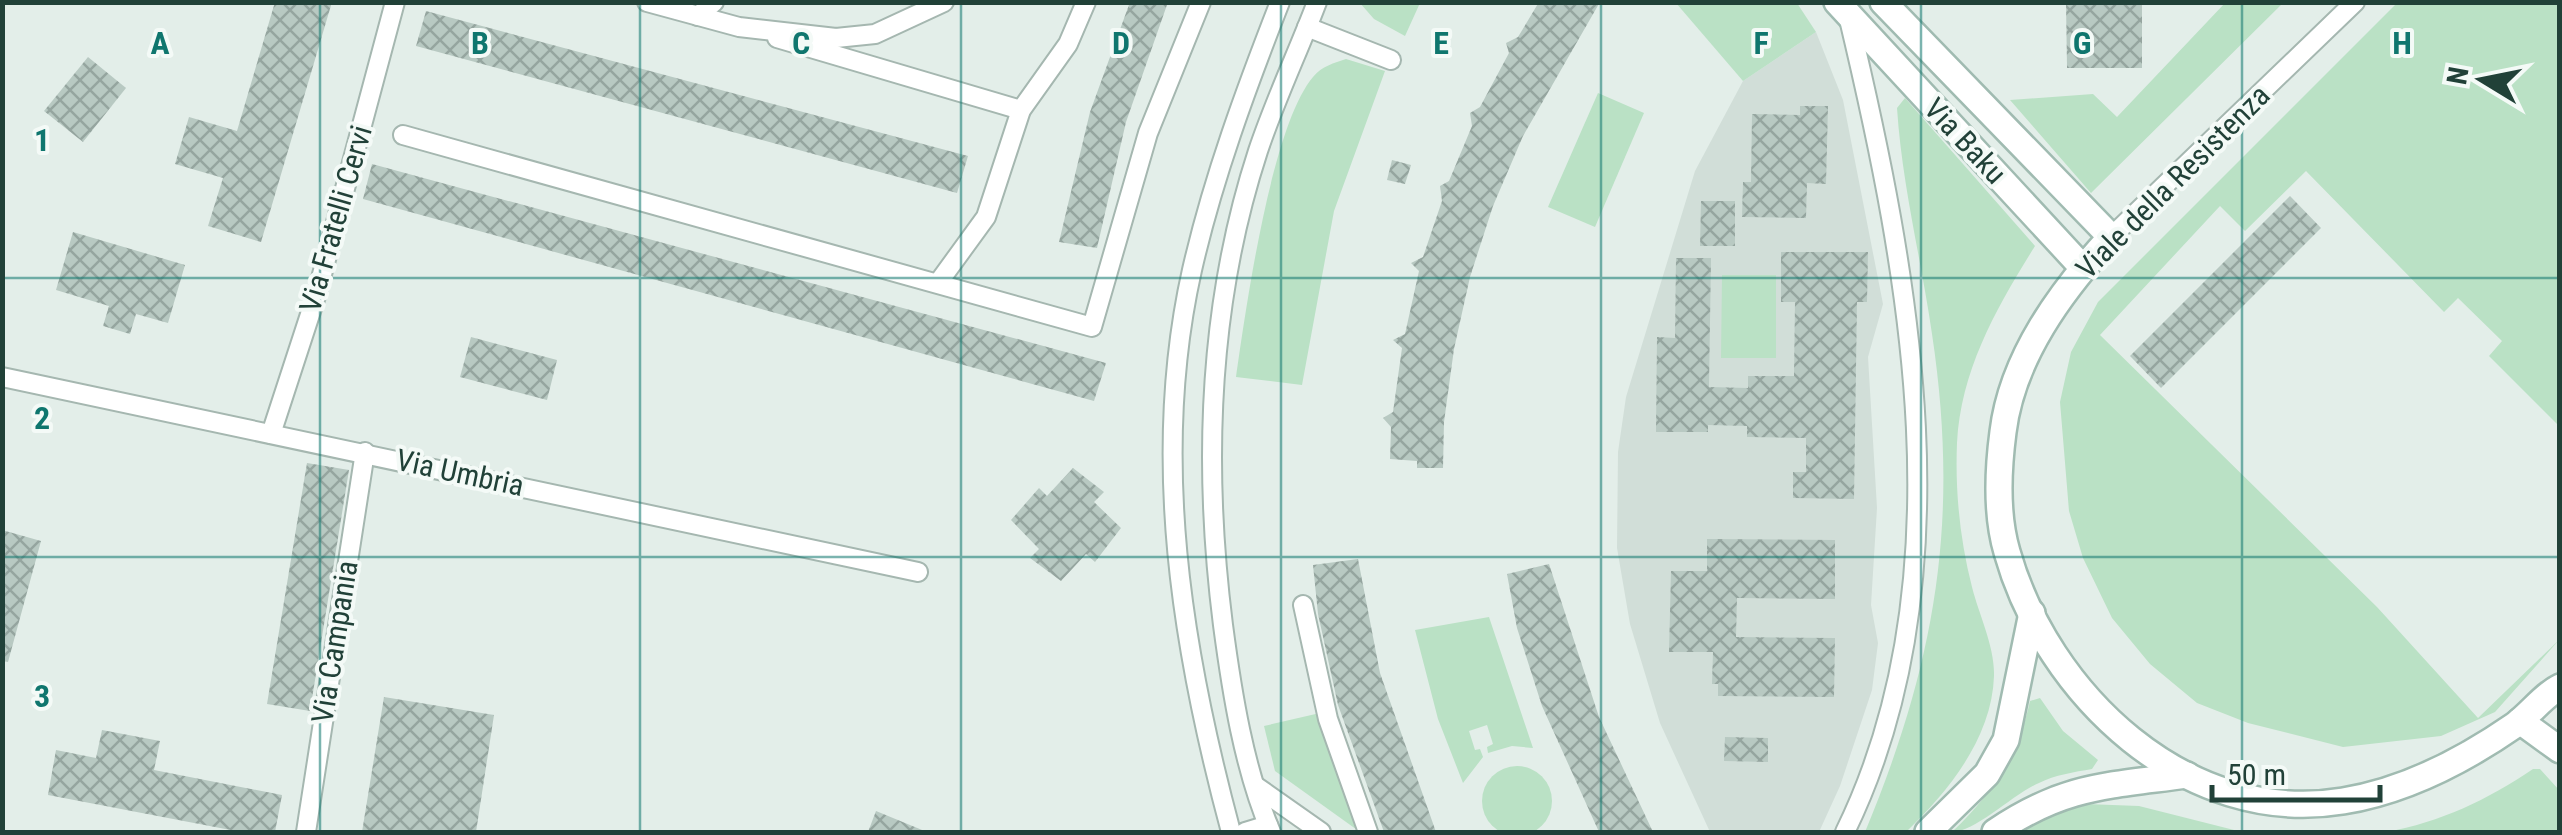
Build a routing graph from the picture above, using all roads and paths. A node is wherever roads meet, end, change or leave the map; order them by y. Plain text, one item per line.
1 (395, 2) edge
2 (647, 2) edge
3 (714, 2) edge
4 (944, 2) edge
5 (1086, 2) edge
6 (1201, 2) edge
7 (1280, 2) edge
8 (1318, 2) edge
9 (1884, 2) edge
10 (2355, 2) edge
11 (1842, 8) edge
12 (698, 16) junction
13 (739, 27) junction
14 (1307, 27) junction
15 (1390, 60) dead end
16 (1021, 110) junction
17 (404, 134) dead end
18 (2111, 236) junction
19 (2082, 268) junction
20 (1192, 272) junction
21 (1227, 276) junction
22 (938, 284) junction
23 (2, 377) edge
24 (272, 434) junction
25 (364, 452) junction
26 (918, 572) dead end
27 (1303, 605) dead end
28 (2032, 613) junction
29 (2559, 686) edge
30 (2520, 722) junction
31 (2560, 750) edge
32 (2187, 775) junction
33 (1258, 787) junction
34 (1270, 829) edge
35 (306, 832) edge
36 (1232, 832) edge
37 (1245, 832) edge
38 (1321, 832) edge
39 (1368, 832) edge
40 (1845, 832) edge
41 (1928, 832) edge
42 (1996, 832) edge

1 - 24 street, Via Fratelli Cervi
2 - 12 street
3 - 12 street
4 - 13 street
5 - 16 street
6 - 22 street
7 - 20 street
8 - 14 street
9 - 18 main road, Via Baku
10 - 18 street, Viale della Resistenza
11 - 19 main road, Via Baku
11 - 40 street, Via Baku
12 - 13 street
13 - 16 street
14 - 15 street
14 - 21 street
16 - 22 street
17 - 22 street
18 - 19 main road, Viale della Resistenza
19 - 28 main road, Viale della Resistenza
20 - 21 street
20 - 36 street
21 - 33 street
23 - 24 street, Via Umbria
24 - 25 street, Via Umbria
25 - 26 street, Via Umbria
25 - 35 street, Via Campania
27 - 39 street
28 - 32 main road, Viale della Resistenza
28 - 41 main road
29 - 30 main road, Viale della Resistenza
30 - 31 main road
30 - 32 main road, Viale della Resistenza
32 - 42 main road, Viale della Resistenza
33 - 34 street
33 - 38 street
34 - 37 street

